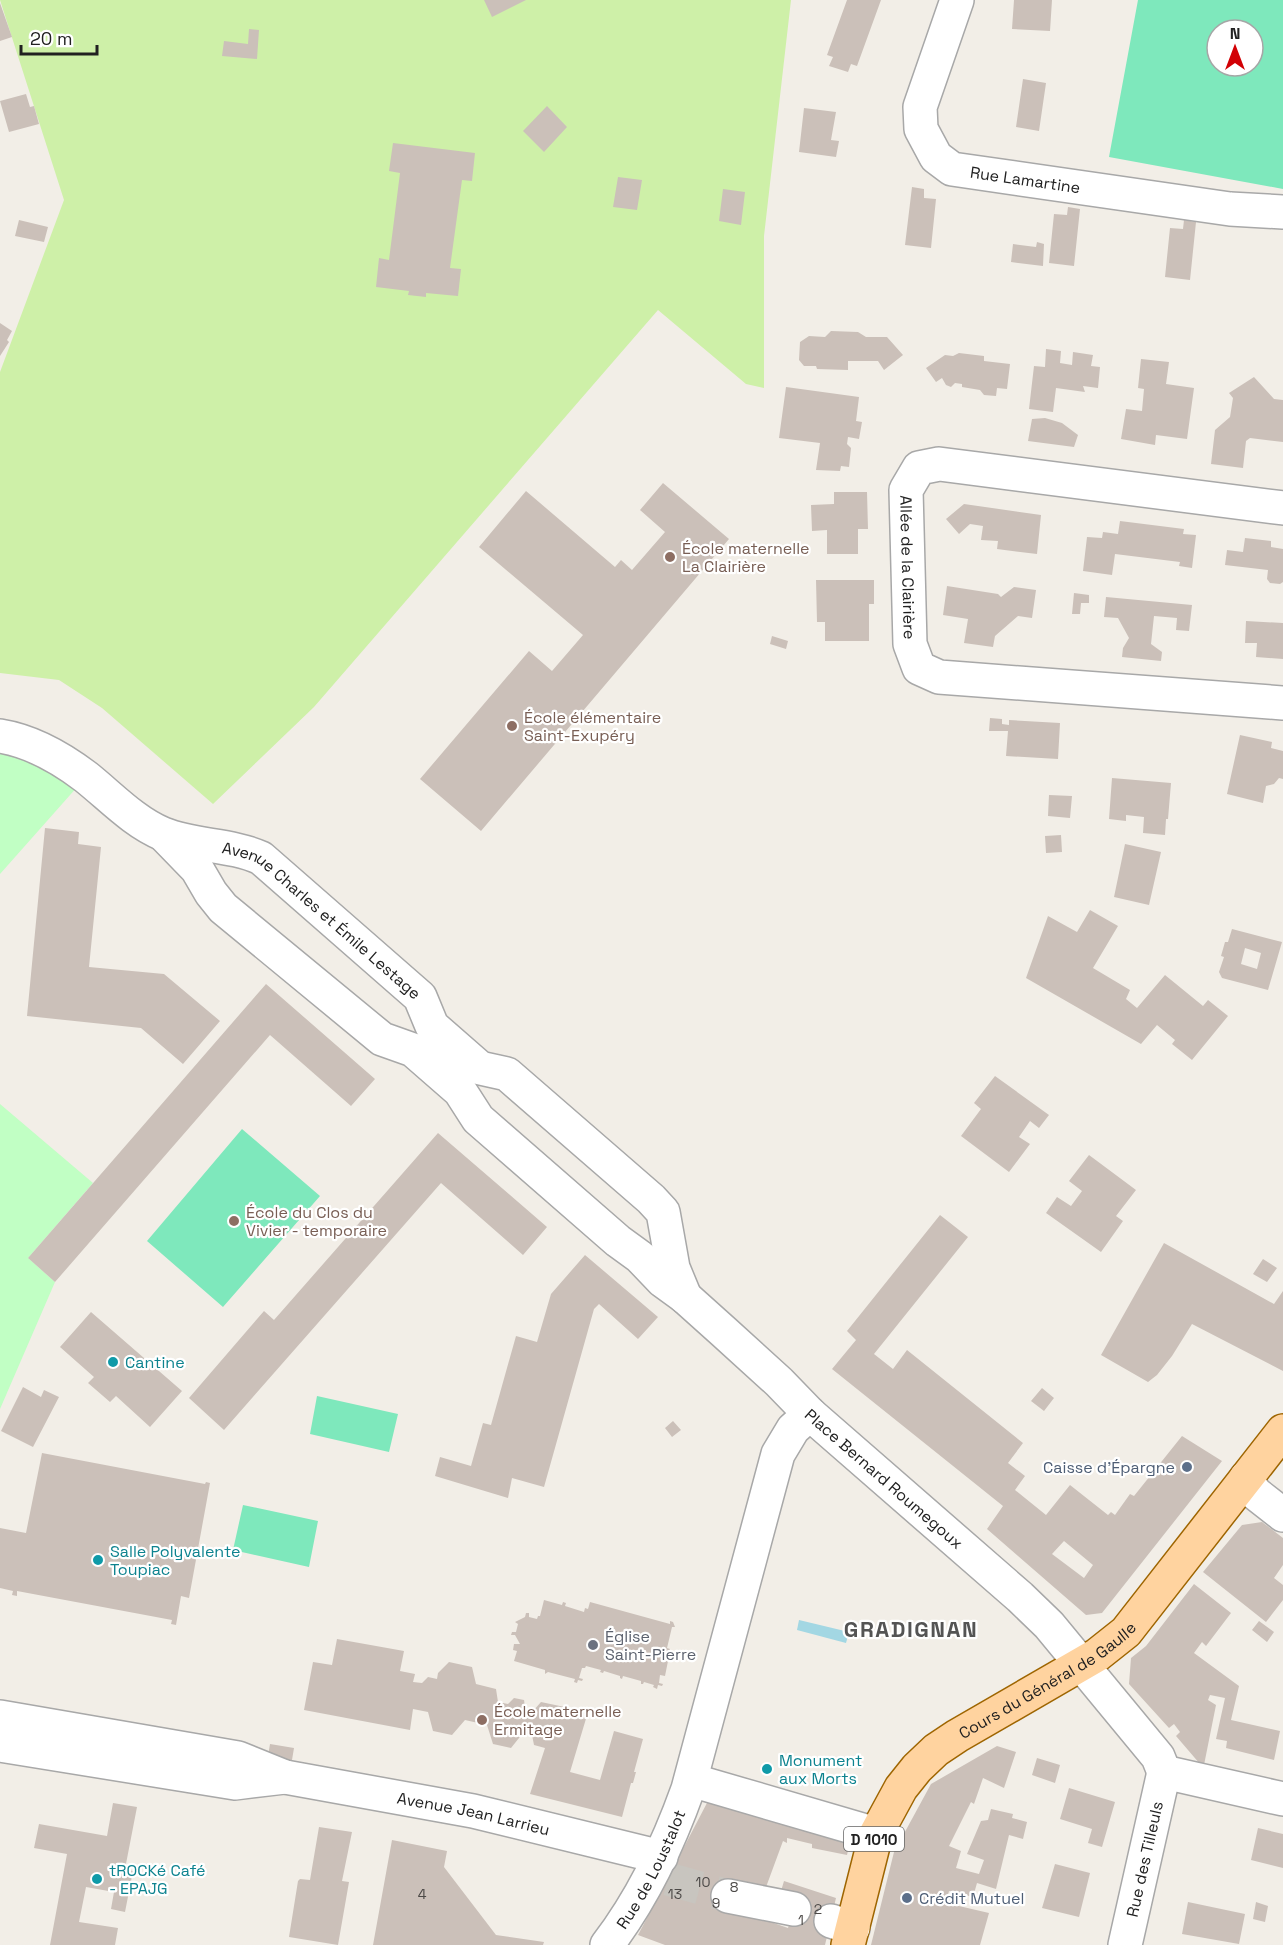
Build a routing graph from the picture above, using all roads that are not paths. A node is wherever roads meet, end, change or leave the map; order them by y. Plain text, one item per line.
1 (957, 0) edge
2 (1283, 212) edge
3 (1283, 508) edge
4 (1283, 703) edge
5 (0, 736) edge
6 (164, 835) junction
7 (224, 847) junction
8 (204, 878) junction
9 (668, 1238) junction
10 (640, 1257) junction
11 (685, 1297) junction
12 (810, 1414) junction
13 (1283, 1431) edge
14 (1246, 1478) junction
15 (1283, 1515) edge
16 (1081, 1665) junction
17 (0, 1717) edge
18 (0, 1745) edge
19 (1164, 1772) junction
20 (285, 1777) junction
21 (689, 1784) junction
22 (1283, 1798) edge
23 (876, 1834) junction
24 (660, 1870) junction
25 (728, 1896) tunnel mouth
26 (794, 1909) dead end
27 (844, 1931) edge
28 (607, 1945) edge
29 (1125, 1945) edge

1 - 2 street, Rue Lamartine
3 - 4 street, Allée de la Clairière
5 - 6 street, Avenue Charles et Émile Lestage
6 - 7 street, Avenue Charles et Émile Lestage
6 - 8 street, Avenue Charles et Émile Lestage
7 - 8 street
7 - 9 street, Avenue Charles et Émile Lestage
8 - 10 street, Avenue Charles et Émile Lestage
9 - 10 street
9 - 11 street, Avenue Charles et Émile Lestage
10 - 11 street, Avenue Charles et Émile Lestage
11 - 12 street, Avenue Charles et Émile Lestage
12 - 16 street, Place Bernard Roumegoux
12 - 21 street, Place Bernard Roumegoux
13 - 14 main road, Cours du Général de Gaulle / D 1010
14 - 15 street
14 - 16 main road, Cours du Général de Gaulle / D 1010
16 - 19 street, Place Bernard Roumegoux
16 - 23 main road, Cours du Général de Gaulle / D 1010
17 - 20 street, Avenue Jean Larrieu
18 - 20 street, Avenue Jean Larrieu
19 - 22 street
19 - 29 street, Rue des Tilleuls
20 - 24 street, Avenue Jean Larrieu
21 - 23 street
21 - 24 street, Rue de Loustalot
23 - 27 main road, Cours du Général de Gaulle / D 1010
24 - 28 street, Rue de Loustalot
25 - 26 street

